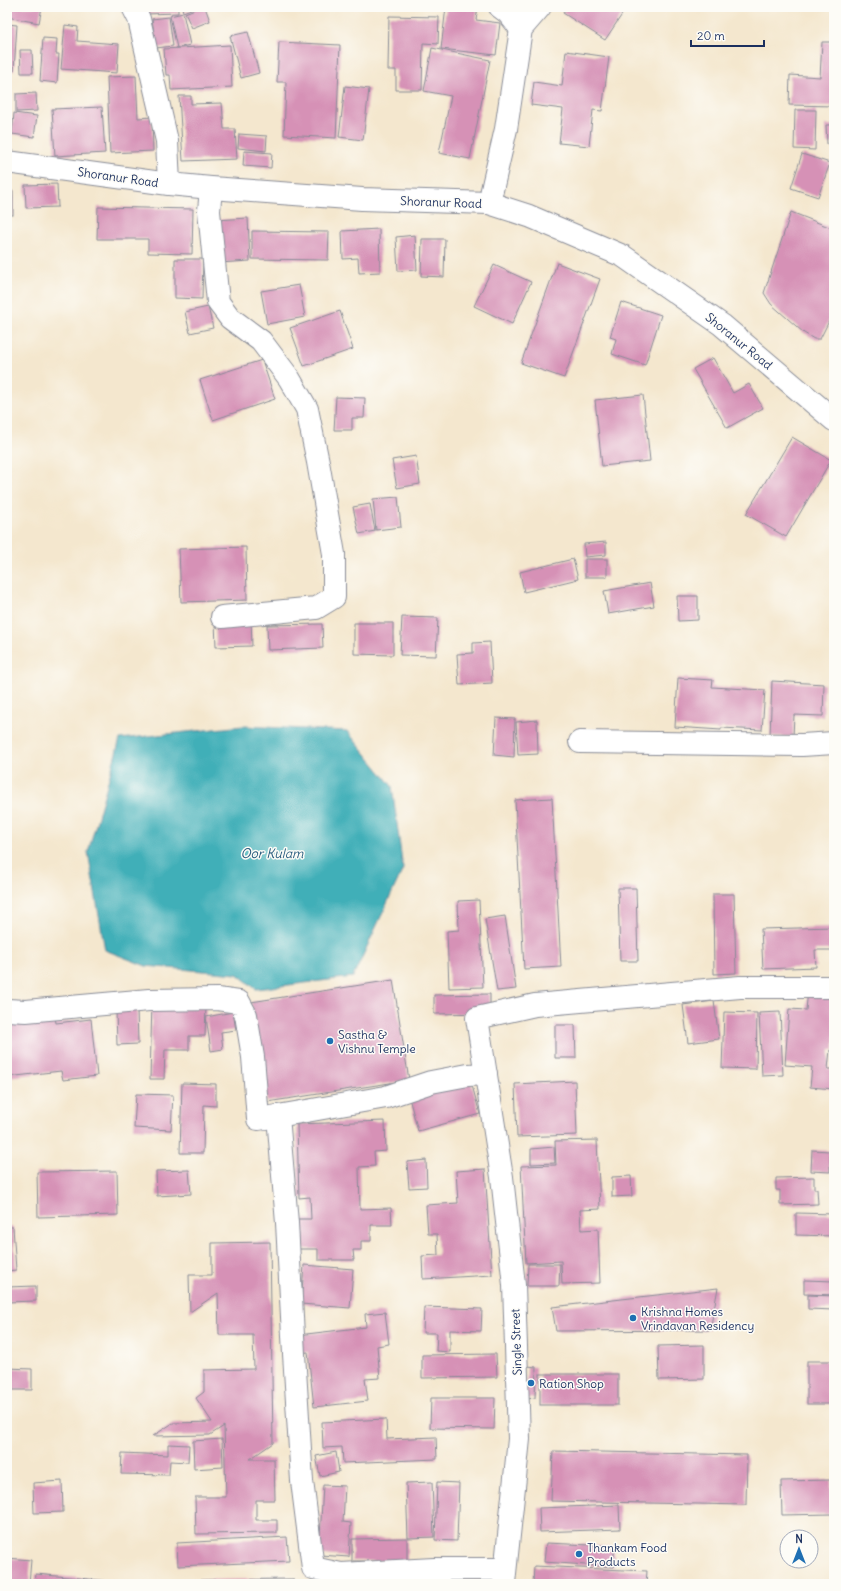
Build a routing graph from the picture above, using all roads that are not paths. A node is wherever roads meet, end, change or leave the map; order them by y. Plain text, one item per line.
1 (133, 7) edge
2 (500, 7) edge
3 (540, 7) edge
4 (521, 29) junction
5 (7, 162) edge
6 (169, 184) junction
7 (211, 188) junction
8 (489, 203) junction
9 (834, 420) edge
10 (222, 617) dead end
11 (580, 742) dead end
12 (834, 743) edge
13 (834, 987) edge
14 (7, 1010) edge
15 (486, 1074) junction
16 (278, 1116) junction
17 (311, 1576) edge
18 (505, 1577) edge

1 - 6 street
2 - 4 street
3 - 4 street
4 - 8 street
5 - 6 street, Shoranur Road
6 - 7 street, Shoranur Road
7 - 8 street, Shoranur Road
7 - 10 street
8 - 9 street, Shoranur Road
11 - 12 street
13 - 15 street, Single Street
14 - 16 street
15 - 16 street
15 - 18 street, Single Street
16 - 17 street
17 - 18 street

